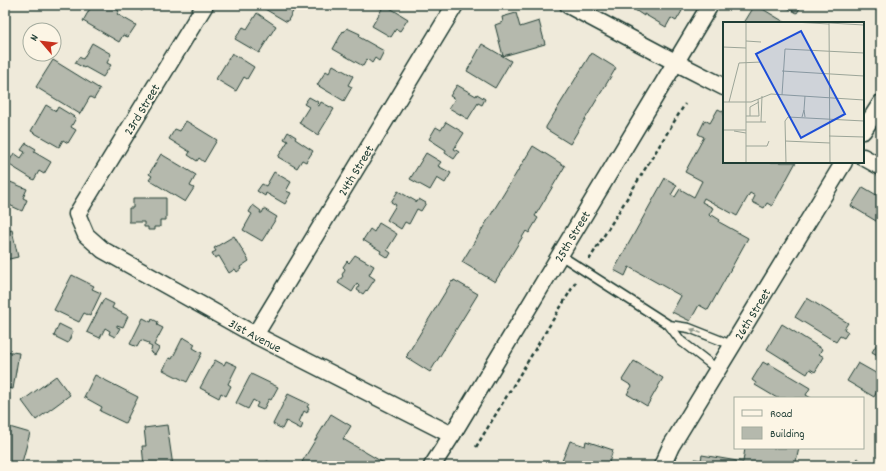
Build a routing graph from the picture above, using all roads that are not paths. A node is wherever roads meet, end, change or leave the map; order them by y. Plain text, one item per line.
1 (205, 5) edge
2 (455, 5) edge
3 (568, 5) edge
4 (710, 5) edge
5 (675, 62) junction
6 (723, 86) edge
7 (881, 103) edge
8 (864, 129) edge
9 (864, 158) edge
10 (843, 163) edge
11 (881, 166) edge
12 (77, 214) joint
13 (560, 255) junction
14 (669, 325) junction
15 (256, 334) junction
16 (732, 345) junction
17 (717, 370) junction
18 (452, 435) junction
19 (432, 466) edge
20 (662, 466) edge

1 - 12 street, 23rd Street
2 - 15 street, 24th Street
3 - 5 street
4 - 5 street, 25th Street
5 - 6 street
5 - 13 street, 25th Street
7 - 8 street
9 - 11 street
10 - 16 street, 26th Street
12 - 15 street, 31st Avenue
13 - 14 lane
13 - 18 street, 25th Street
16 -> 14 lane
14 - 17 lane
15 - 18 street, 31st Avenue
16 - 17 street, 26th Street
17 - 20 street, 26th Street
18 - 19 street, 25th Street

